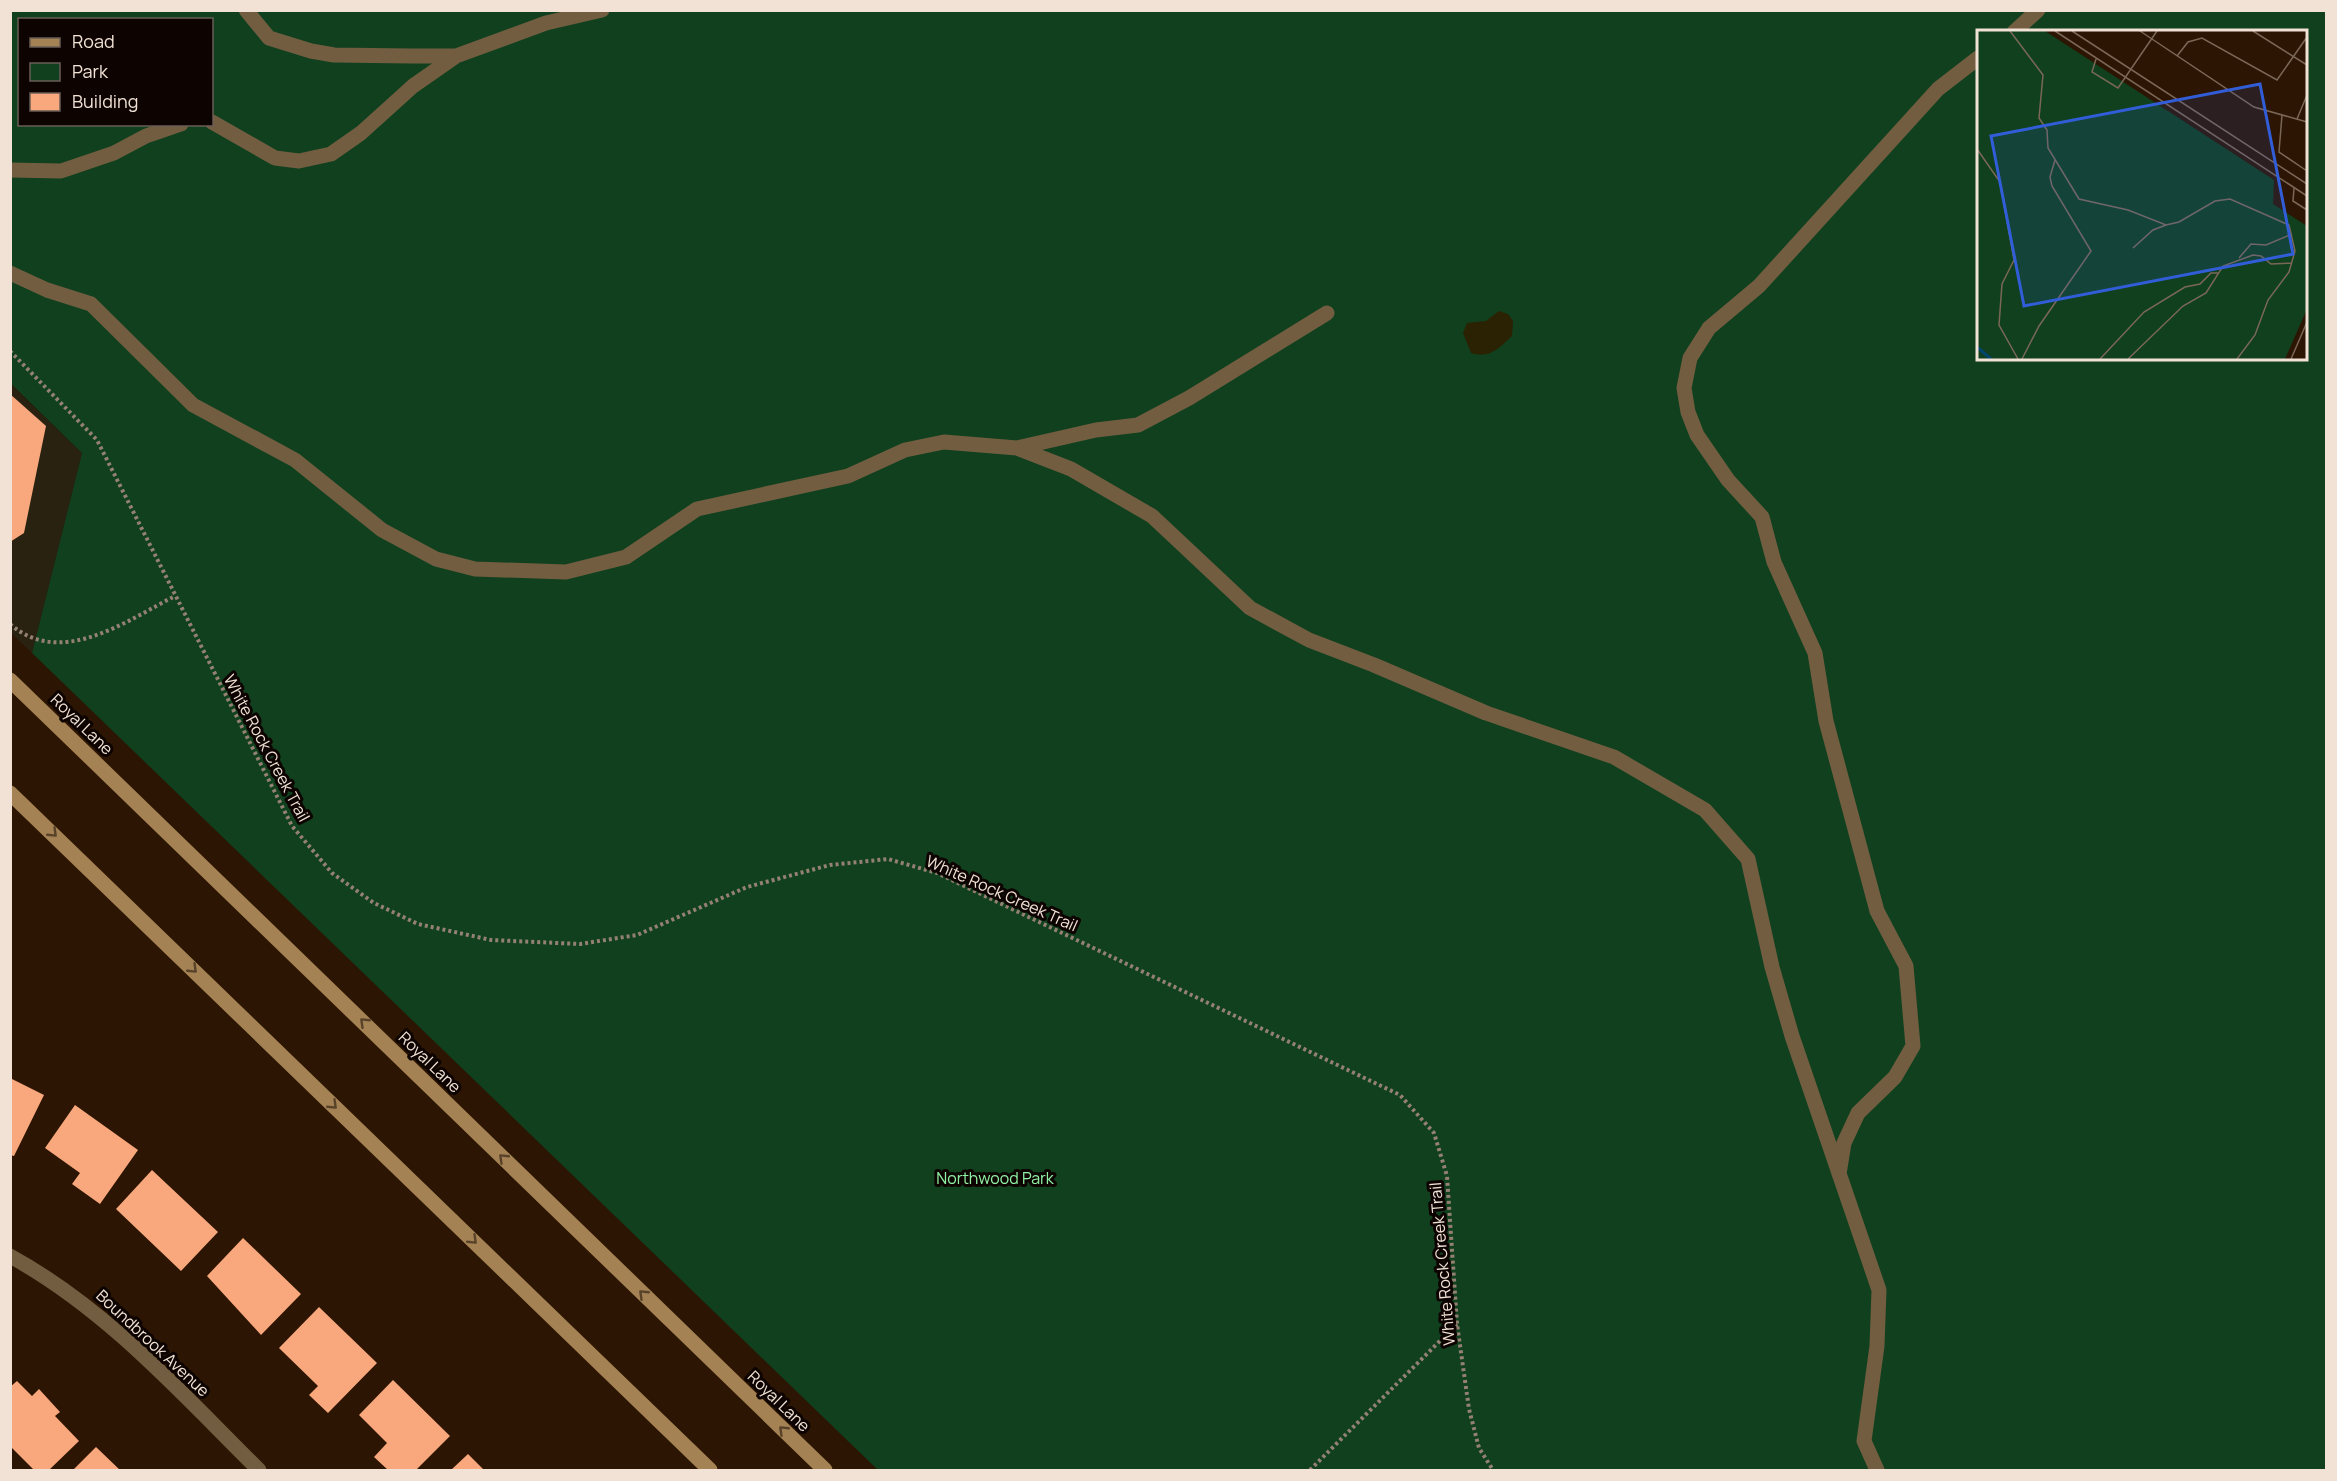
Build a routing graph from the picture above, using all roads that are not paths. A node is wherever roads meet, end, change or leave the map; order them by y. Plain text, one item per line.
1 (246, 10) edge
2 (602, 10) edge
3 (2038, 10) edge
4 (2016, 30) edge
5 (456, 56) junction
6 (1977, 59) edge
7 (213, 123) edge
8 (175, 126) edge
9 (10, 170) edge
10 (10, 273) edge
11 (1327, 313) dead end
12 (1017, 448) junction
13 (10, 680) edge
14 (10, 793) edge
15 (1839, 1178) junction
16 (10, 1256) edge
17 (259, 1470) edge
18 (710, 1470) edge
19 (825, 1470) edge
20 (1877, 1470) edge

1 - 5 street
2 - 5 street
3 - 4 street
5 - 7 street
6 - 15 street
8 - 9 street
10 - 12 street
11 - 12 street
12 - 15 street
19 -> 13 main road, Royal Lane
14 -> 18 main road
15 - 20 street
16 - 17 street, Boundbrook Avenue

